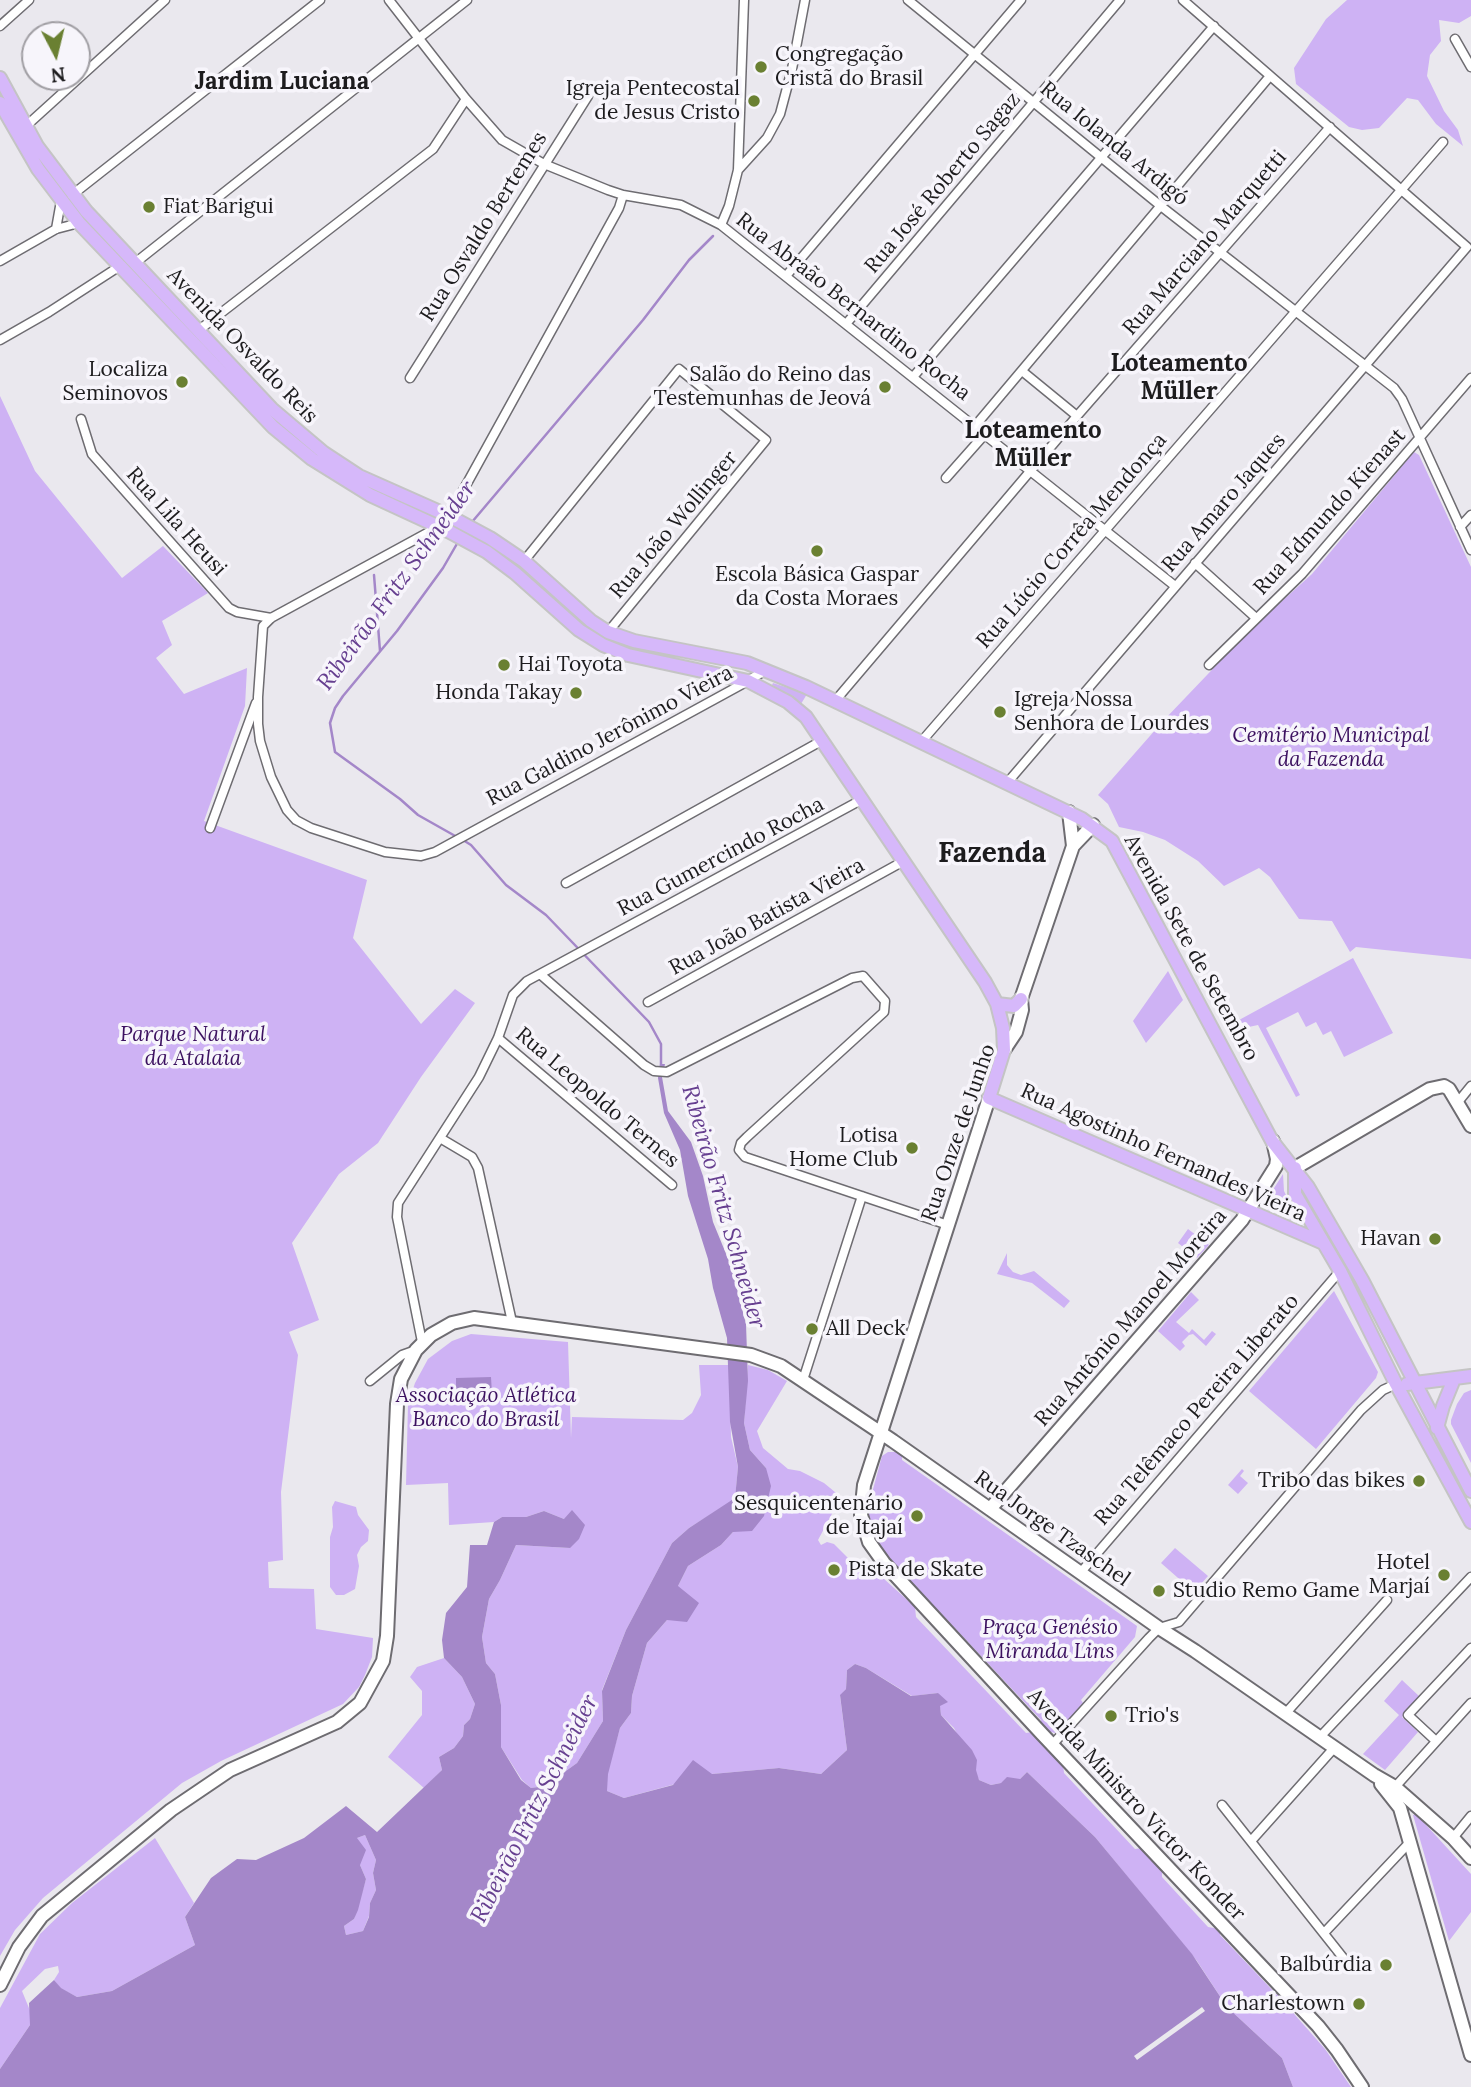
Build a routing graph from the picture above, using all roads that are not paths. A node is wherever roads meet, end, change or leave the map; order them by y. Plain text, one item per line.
1 (29, 0) edge
2 (149, 0) edge
3 (165, 0) edge
4 (320, 0) edge
5 (389, 0) edge
6 (467, 0) edge
7 (744, 0) edge
8 (805, 0) edge
9 (908, 0) edge
10 (1021, 0) edge
11 (1120, 0) edge
12 (1183, 0) edge
13 (157, 7) junction
14 (0, 26) edge
15 (1214, 26) junction
16 (419, 38) junction
17 (1455, 39) dead end
18 (975, 55) junction
19 (1471, 67) edge
20 (1270, 76) junction
21 (0, 79) edge
22 (588, 96) dead end
23 (466, 99) junction
24 (1035, 102) junction
25 (0, 103) edge
26 (25, 127) junction
27 (1329, 127) junction
28 (1443, 142) dead end
29 (1104, 157) junction
30 (544, 164) junction
31 (738, 170) junction
32 (1401, 190) junction
33 (623, 195) junction
34 (66, 198) junction
35 (1162, 207) junction
36 (79, 223) junction
37 (722, 225) junction
38 (56, 229) junction
39 (1221, 251) junction
40 (0, 261) edge
41 (135, 263) junction
42 (120, 266) junction
43 (786, 276) junction
44 (1296, 311) junction
45 (846, 324) junction
46 (199, 330) junction
47 (0, 340) edge
48 (1365, 366) junction
49 (1022, 371) junction
50 (914, 377) junction
51 (410, 378) dead end
52 (1471, 378) edge
53 (1077, 416) junction
54 (81, 419) dead end
55 (975, 426) junction
56 (985, 434) junction
57 (1420, 439) junction
58 (1031, 472) junction
59 (946, 478) dead end
60 (1471, 515) edge
61 (453, 518) junction
62 (1460, 527) junction
63 (444, 529) junction
64 (1104, 531) junction
65 (1471, 550) edge
66 (524, 561) junction
67 (1195, 563) junction
68 (1175, 586) junction
69 (271, 618) junction
70 (1256, 618) junction
71 (608, 632) junction
72 (1209, 665) dead end
73 (764, 671) junction
74 (748, 681) junction
75 (258, 697) junction
76 (830, 699) junction
77 (806, 717) junction
78 (823, 740) junction
79 (921, 742) junction
80 (1007, 782) junction
81 (861, 800) junction
82 (1069, 812) junction
83 (1093, 825) junction
84 (210, 828) dead end
85 (1073, 846) junction
86 (902, 862) junction
87 (566, 883) dead end
88 (540, 974) junction
89 (1021, 999) junction
90 (648, 1002) dead end
91 (998, 1004) junction
92 (498, 1038) junction
93 (1004, 1050) junction
94 (1471, 1086) edge
95 (989, 1098) junction
96 (1458, 1102) junction
97 (1471, 1126) edge
98 (440, 1138) junction
99 (1272, 1141) junction
100 (1295, 1168) junction
101 (672, 1185) dead end
102 (862, 1196) junction
103 (1248, 1212) junction
104 (948, 1225) junction
105 (1321, 1242) junction
106 (1340, 1271) junction
107 (512, 1322) junction
108 (419, 1346) junction
109 (1471, 1376) edge
110 (1454, 1379) junction
111 (803, 1380) junction
112 (370, 1381) dead end
113 (1396, 1384) junction
114 (1414, 1384) junction
115 (1437, 1428) junction
116 (881, 1433) junction
117 (1471, 1491) edge
118 (990, 1509) junction
119 (1471, 1522) edge
120 (1081, 1572) junction
121 (1471, 1577) edge
122 (1387, 1600) dead end
123 (1159, 1628) junction
124 (1471, 1648) edge
125 (1471, 1703) edge
126 (1285, 1714) junction
127 (1319, 1738) junction
128 (1436, 1741) junction
129 (1052, 1745) junction
130 (1334, 1748) junction
131 (1374, 1775) junction
132 (1395, 1787) junction
133 (1222, 1805) dead end
134 (1471, 1816) edge
135 (1452, 1838) junction
136 (1251, 1841) junction
137 (1410, 1842) junction
138 (1471, 1858) edge
139 (1324, 1933) junction
140 (1348, 1964) dead end
141 (0, 1985) edge
142 (1471, 2055) edge
143 (1362, 2087) edge

1 - 14 street
2 - 13 street
3 - 13 street
4 - 34 street
5 - 16 street, Rua Abraão Bernardino Rocha
6 - 16 street
7 - 31 street
8 - 31 street
9 - 18 street, Rua Iolanda Ardigó
10 - 18 street
11 - 24 street, Rua José Roberto Sagaz
12 - 15 street
13 - 26 street
15 - 20 street
15 - 29 street
16 - 23 street, Rua Abraão Bernardino Rocha
16 - 41 street
17 - 19 street
18 - 24 street, Rua Iolanda Ardigó
18 - 43 street
20 - 27 street
20 - 35 street
21 - 26 main road, Avenida Osvaldo Reis
22 - 30 street, Rua Osvaldo Bertemes
23 - 30 street, Rua Abraão Bernardino Rocha
23 - 46 street
24 - 29 street, Rua Iolanda Ardigó
24 - 45 street, Rua José Roberto Sagaz
25 - 34 main road, Avenida Osvaldo Reis
26 - 34 main road, Avenida Osvaldo Reis
27 - 32 street
27 - 39 street, Rua Marciano Marquetti
28 - 32 street, Rua Lúcio Corrêa Mendonça
29 - 35 street, Rua Iolanda Ardigó
29 - 50 street
30 - 33 street, Rua Abraão Bernardino Rocha
30 - 51 street, Rua Osvaldo Bertemes
31 - 37 street
32 - 44 street, Rua Lúcio Corrêa Mendonça
32 - 48 street, Rua Amaro Jaques
33 - 37 street, Rua Abraão Bernardino Rocha
33 - 61 street
34 - 36 main road, Avenida Osvaldo Reis
34 - 38 street
34 - 41 main road, Avenida Osvaldo Reis
35 - 39 street, Rua Iolanda Ardigó
35 - 49 street
36 - 38 street
36 - 42 main road, Avenida Osvaldo Reis
37 - 43 street, Rua Abraão Bernardino Rocha
38 - 40 street
39 - 44 street, Rua Iolanda Ardigó
39 - 53 street, Rua Marciano Marquetti
41 - 46 main road, Avenida Osvaldo Reis
42 - 47 street
42 - 63 main road, Avenida Osvaldo Reis
43 - 45 street, Rua Abraão Bernardino Rocha
44 - 48 street, Rua Iolanda Ardigó
44 - 64 street, Rua Lúcio Corrêa Mendonça
45 - 50 street, Rua Abraão Bernardino Rocha
46 - 61 main road, Avenida Osvaldo Reis
48 - 57 street, Rua Iolanda Ardigó
48 - 67 street, Rua Amaro Jaques
49 - 53 street
49 - 55 street
50 - 55 street, Rua Abraão Bernardino Rocha
52 - 57 street, Rua Edmundo Kienast
53 - 58 street, Rua Marciano Marquetti
54 - 69 street, Rua Lila Heusi
55 - 56 street, Rua Abraão Bernardino Rocha
56 - 58 street, Rua Abraão Bernardino Rocha
56 - 59 street
57 - 62 street, Rua Iolanda Ardigó
57 - 70 street, Rua Edmundo Kienast
58 - 64 street, Rua Abraão Bernardino Rocha
58 - 76 street, Rua Marciano Marquetti
60 - 62 street
61 - 66 main road, Avenida Osvaldo Reis
62 - 65 street, Rua Iolanda Ardigó
63 - 69 street
63 - 74 main road, Avenida Osvaldo Reis
64 - 68 street, Rua Abraão Bernardino Rocha
64 - 79 street, Rua Lúcio Corrêa Mendonça
66 - 71 main road, Avenida Osvaldo Reis
66 - 71 street, Rua João Wollinger
67 - 68 street, Rua Amaro Jaques
67 - 70 street
68 - 80 street, Rua Amaro Jaques
69 - 75 street
70 - 72 street, Rua Edmundo Kienast
71 - 73 main road, Avenida Osvaldo Reis
73 - 74 street, Rua Galdino Jerônimo Vieira
73 - 76 main road, Avenida Osvaldo Reis
74 - 75 street, Rua Galdino Jerônimo Vieira
74 - 77 main road, Avenida Osvaldo Reis
75 - 84 street
76 - 77 main road
76 - 79 main road, Avenida Sete de Setembro
77 - 78 main road, Avenida Osvaldo Reis
78 - 81 main road, Avenida Osvaldo Reis
78 - 87 street
79 - 80 main road, Avenida Sete de Setembro
80 - 82 main road, Avenida Sete de Setembro
81 - 86 main road, Avenida Osvaldo Reis
81 - 88 street, Rua Gumercindo Rocha
82 - 83 main road, Avenida Sete de Setembro
82 - 85 main road, Rua Onze de Junho
83 - 85 main road, Rua Onze de Junho
83 - 99 main road, Avenida Sete de Setembro
85 - 89 main road, Rua Onze de Junho
86 - 90 street, Rua João Batista Vieira
86 - 91 main road, Avenida Osvaldo Reis
88 - 92 street, Rua Gumercindo Rocha
88 - 102 street
89 - 91 main road
89 - 93 main road, Rua Onze de Junho
91 - 93 main road
92 - 98 street, Rua Gumercindo Rocha
92 - 101 street, Rua Leopoldo Ternes
93 - 95 main road, Rua Onze de Junho
94 - 96 street
95 - 103 main road, Rua Agostinho Fernandes Vieira
95 - 104 main road, Rua Onze de Junho
96 - 97 main road
96 - 100 main road
98 - 107 street
98 - 108 street, Rua Gumercindo Rocha
99 - 100 main road, Avenida Sete de Setembro
99 - 103 main road, Rua Antônio Manoel Moreira
100 - 105 main road
100 - 114 main road, Avenida Sete de Setembro
102 - 104 street
102 - 111 street
103 - 105 main road, Rua Agostinho Fernandes Vieira
103 - 118 main road, Rua Antônio Manoel Moreira
104 - 116 main road, Rua Onze de Junho
105 - 106 main road
106 - 113 main road
106 - 120 street, Rua Telêmaco Pereira Liberato
107 - 108 main road, Rua Jorge Tzaschel
107 - 111 main road, Rua Jorge Tzaschel
108 - 112 street
108 - 141 main road
109 - 110 main road
110 - 114 main road
110 - 115 main road
111 - 116 main road, Rua Jorge Tzaschel
113 - 114 main road
113 - 119 main road
113 - 123 street
114 - 115 main road, Avenida Sete de Setembro
115 - 117 main road, Avenida Sete de Setembro
116 - 118 main road, Rua Jorge Tzaschel
116 - 129 main road, Avenida Ministro Victor Konder
118 - 120 main road, Rua Jorge Tzaschel
120 - 123 main road, Rua Jorge Tzaschel
121 - 127 street
122 - 126 street
123 - 126 main road, Rua Jorge Tzaschel
123 - 129 street
124 - 128 street
125 - 128 street
126 - 127 main road, Rua Jorge Tzaschel
127 - 130 main road, Rua Jorge Tzaschel
128 - 132 street
129 - 143 main road, Avenida Ministro Victor Konder
130 - 131 main road, Rua Jorge Tzaschel
130 - 136 street
131 - 132 main road
131 - 137 main road
132 - 135 main road
133 - 136 street
134 - 135 street
135 - 138 main road
136 - 139 street
137 - 139 street
137 - 142 main road
139 - 140 street

